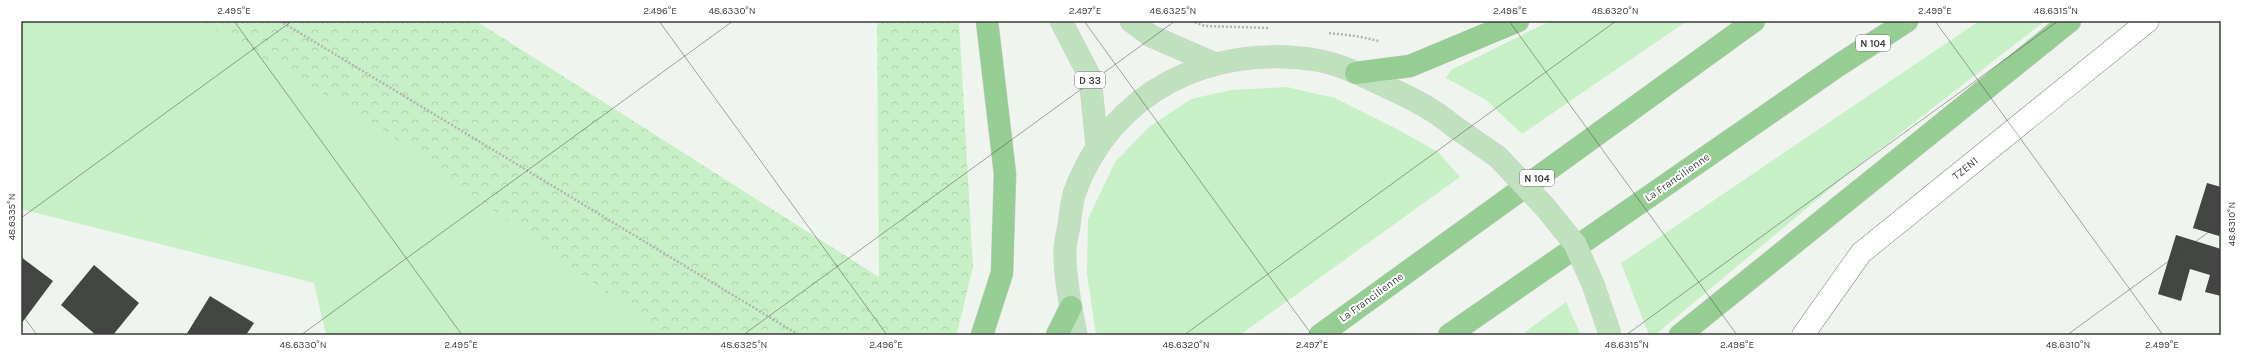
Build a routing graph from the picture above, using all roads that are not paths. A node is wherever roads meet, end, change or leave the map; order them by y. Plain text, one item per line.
1 (987, 21) edge
2 (1061, 21) edge
3 (1131, 21) edge
4 (1518, 21) edge
5 (1754, 21) edge
6 (1907, 21) edge
7 (2070, 21) edge
8 (2148, 21) edge
9 (1213, 63) junction
10 (1356, 73) junction
11 (1097, 146) junction
12 (1071, 307) junction
13 (1610, 334) edge
14 (982, 335) edge
15 (1057, 335) edge
16 (1076, 335) edge
17 (1320, 335) edge
18 (1449, 335) edge
19 (1680, 335) edge
20 (1804, 335) edge

1 - 14 highway
2 - 11 main road, D 33
3 - 9 main road
4 - 10 highway
5 - 17 highway, La Francilienne / N 104
6 - 18 highway, La Francilienne / N 104
7 - 19 highway
8 - 20 lane, TZEN1
9 - 10 main road
9 - 11 main road
10 - 13 main road, bridge
11 - 12 main road
12 - 15 highway
12 - 16 main road

